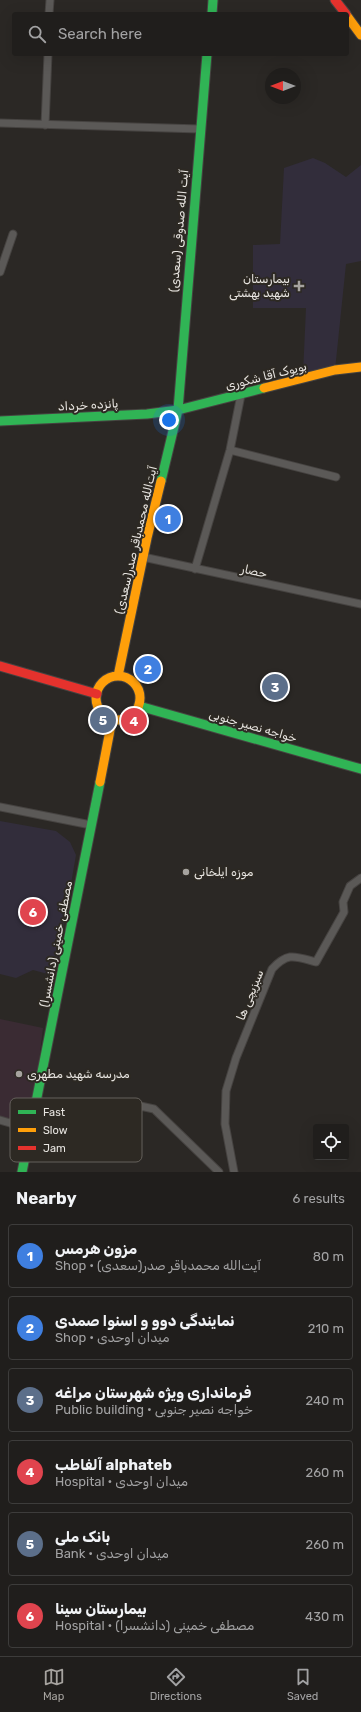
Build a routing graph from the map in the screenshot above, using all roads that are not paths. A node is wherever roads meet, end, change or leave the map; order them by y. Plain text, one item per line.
1 (50, 0) edge
2 (213, 0) edge
3 (335, 0) edge
4 (49, 12) edge
5 (212, 12) edge
6 (344, 12) edge
7 (349, 19) edge
8 (361, 35) edge
9 (48, 56) edge
10 (207, 56) edge
11 (0, 123) edge
12 (45, 125) junction
13 (200, 128) junction
14 (13, 234) dead end
15 (0, 272) edge
16 (361, 367) edge
17 (241, 395) junction
18 (178, 410) junction
19 (0, 421) edge
20 (230, 450) junction
21 (336, 477) dead end
22 (143, 557) junction
23 (195, 569) junction
24 (361, 604) edge
25 (0, 666) edge
26 (118, 676) junction
27 (97, 694) junction
28 (139, 706) junction
29 (112, 720) junction
30 (361, 768) edge
31 (0, 806) edge
32 (92, 825) junction
33 (361, 878) edge
34 (37, 1098) edge
35 (142, 1106) edge
36 (0, 1120) edge
37 (10, 1123) edge
38 (24, 1162) edge
39 (22, 1172) edge
40 (219, 1172) edge
41 (234, 1172) edge

1 - 4 street
2 - 5 street
3 - 6 street
7 - 8 street
9 - 12 street
10 - 13 street, آیت الله صدوقی (سعدی)
11 - 12 street
12 - 13 street
13 - 18 street, آیت الله صدوقی (سعدی)
14 - 15 street
16 - 17 street, بویوک آقا شکوری
17 - 18 street, بویوک آقا شکوری
17 - 20 street
18 - 19 street, پانزده خرداد
18 - 22 street, آیت‌الله محمدباقر صدر(سعدی)
20 - 21 street
20 - 23 street
22 - 23 street, حصار
22 - 26 street, آیت‌الله محمدباقر صدر(سعدی)
23 - 24 street, حصار
25 - 27 street
26 - 27 street
26 - 28 street
27 - 29 street
28 - 29 street
28 - 30 street, خواجه نصیر جنوبی
29 - 32 street, مصطفی خمینی (دانشسرا)
31 - 32 street
32 - 34 street, مصطفی خمینی (دانشسرا)
33 - 41 street, سبزیچی ها
35 - 40 street
36 - 37 street
38 - 39 street, مصطفی خمینی (دانشسرا)

